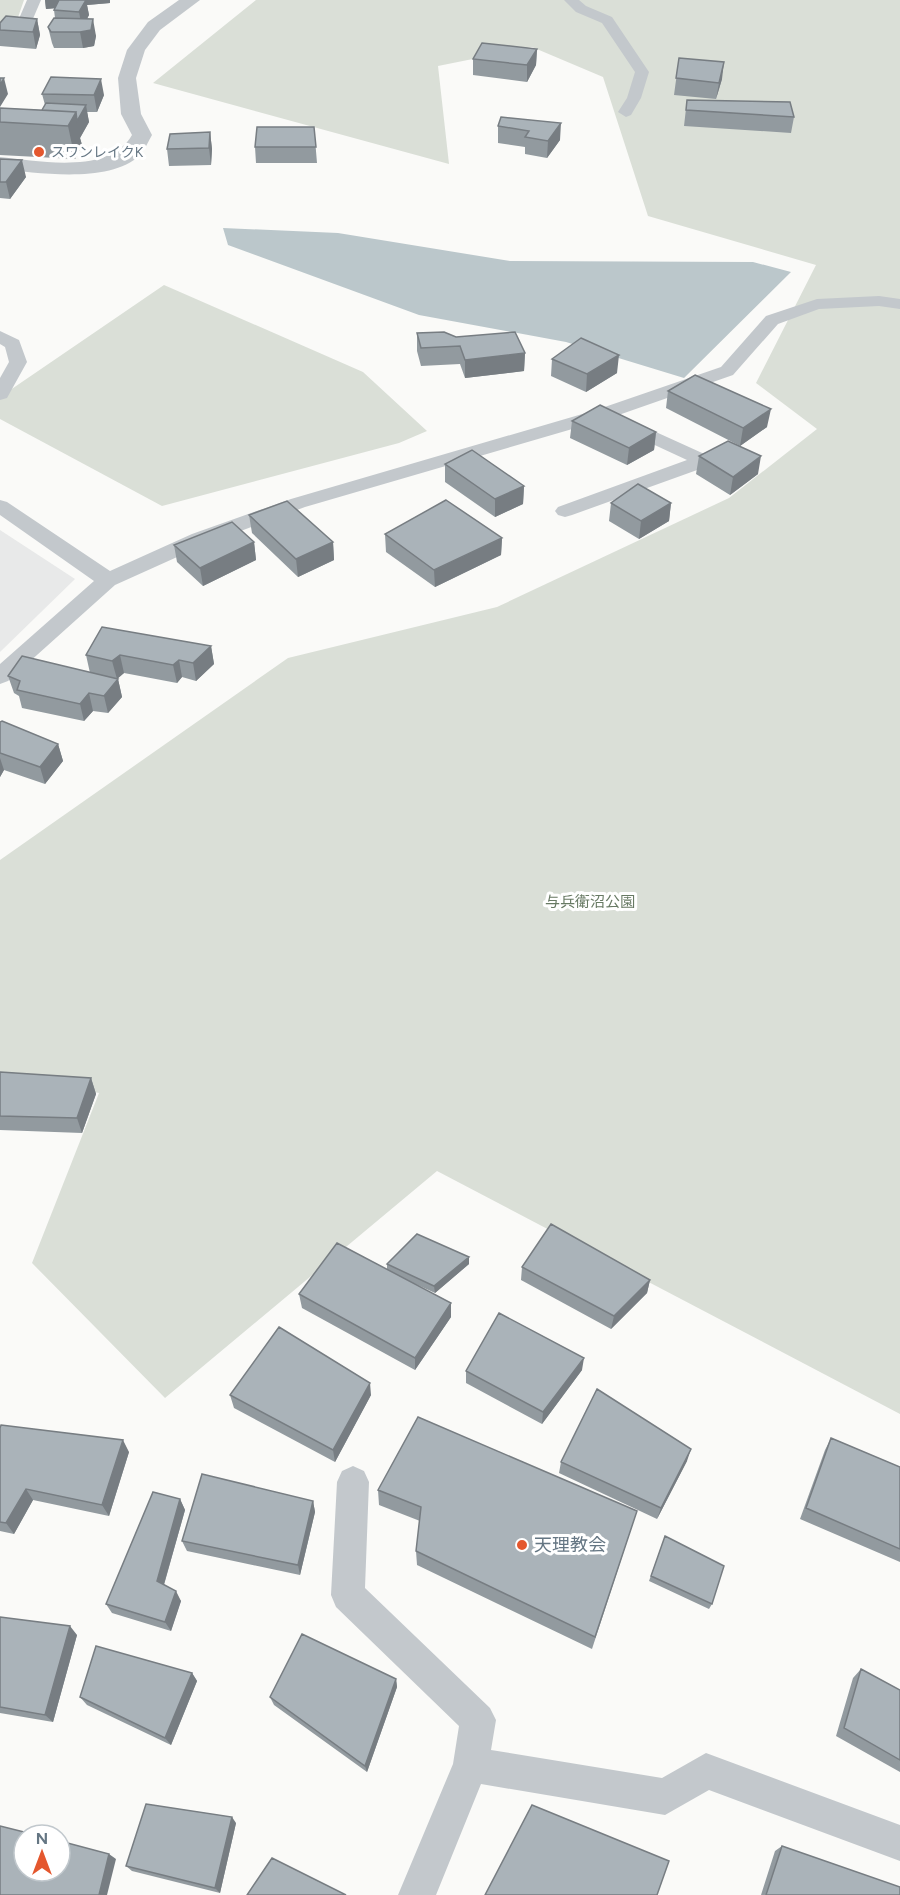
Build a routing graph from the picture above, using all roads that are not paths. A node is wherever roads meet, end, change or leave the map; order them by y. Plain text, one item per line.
1 (33, 0) edge
2 (191, 0) edge
3 (571, 0) edge
4 (25, 21) edge
5 (626, 112) dead end
6 (0, 163) edge
7 (900, 304) edge
8 (0, 336) edge
9 (0, 394) edge
10 (603, 414) junction
11 (0, 506) edge
12 (565, 511) dead end
13 (108, 580) junction
14 (0, 676) edge
15 (353, 1482) dead end
16 (471, 1764) junction
17 (900, 1843) edge
18 (417, 1895) edge

1 - 4 lane
2 - 6 street
3 - 5 lane
7 - 10 lane
8 - 9 lane
10 - 12 lane
10 - 13 lane
11 - 13 lane
13 - 14 lane
15 - 16 lane
16 - 17 lane
16 - 18 lane

